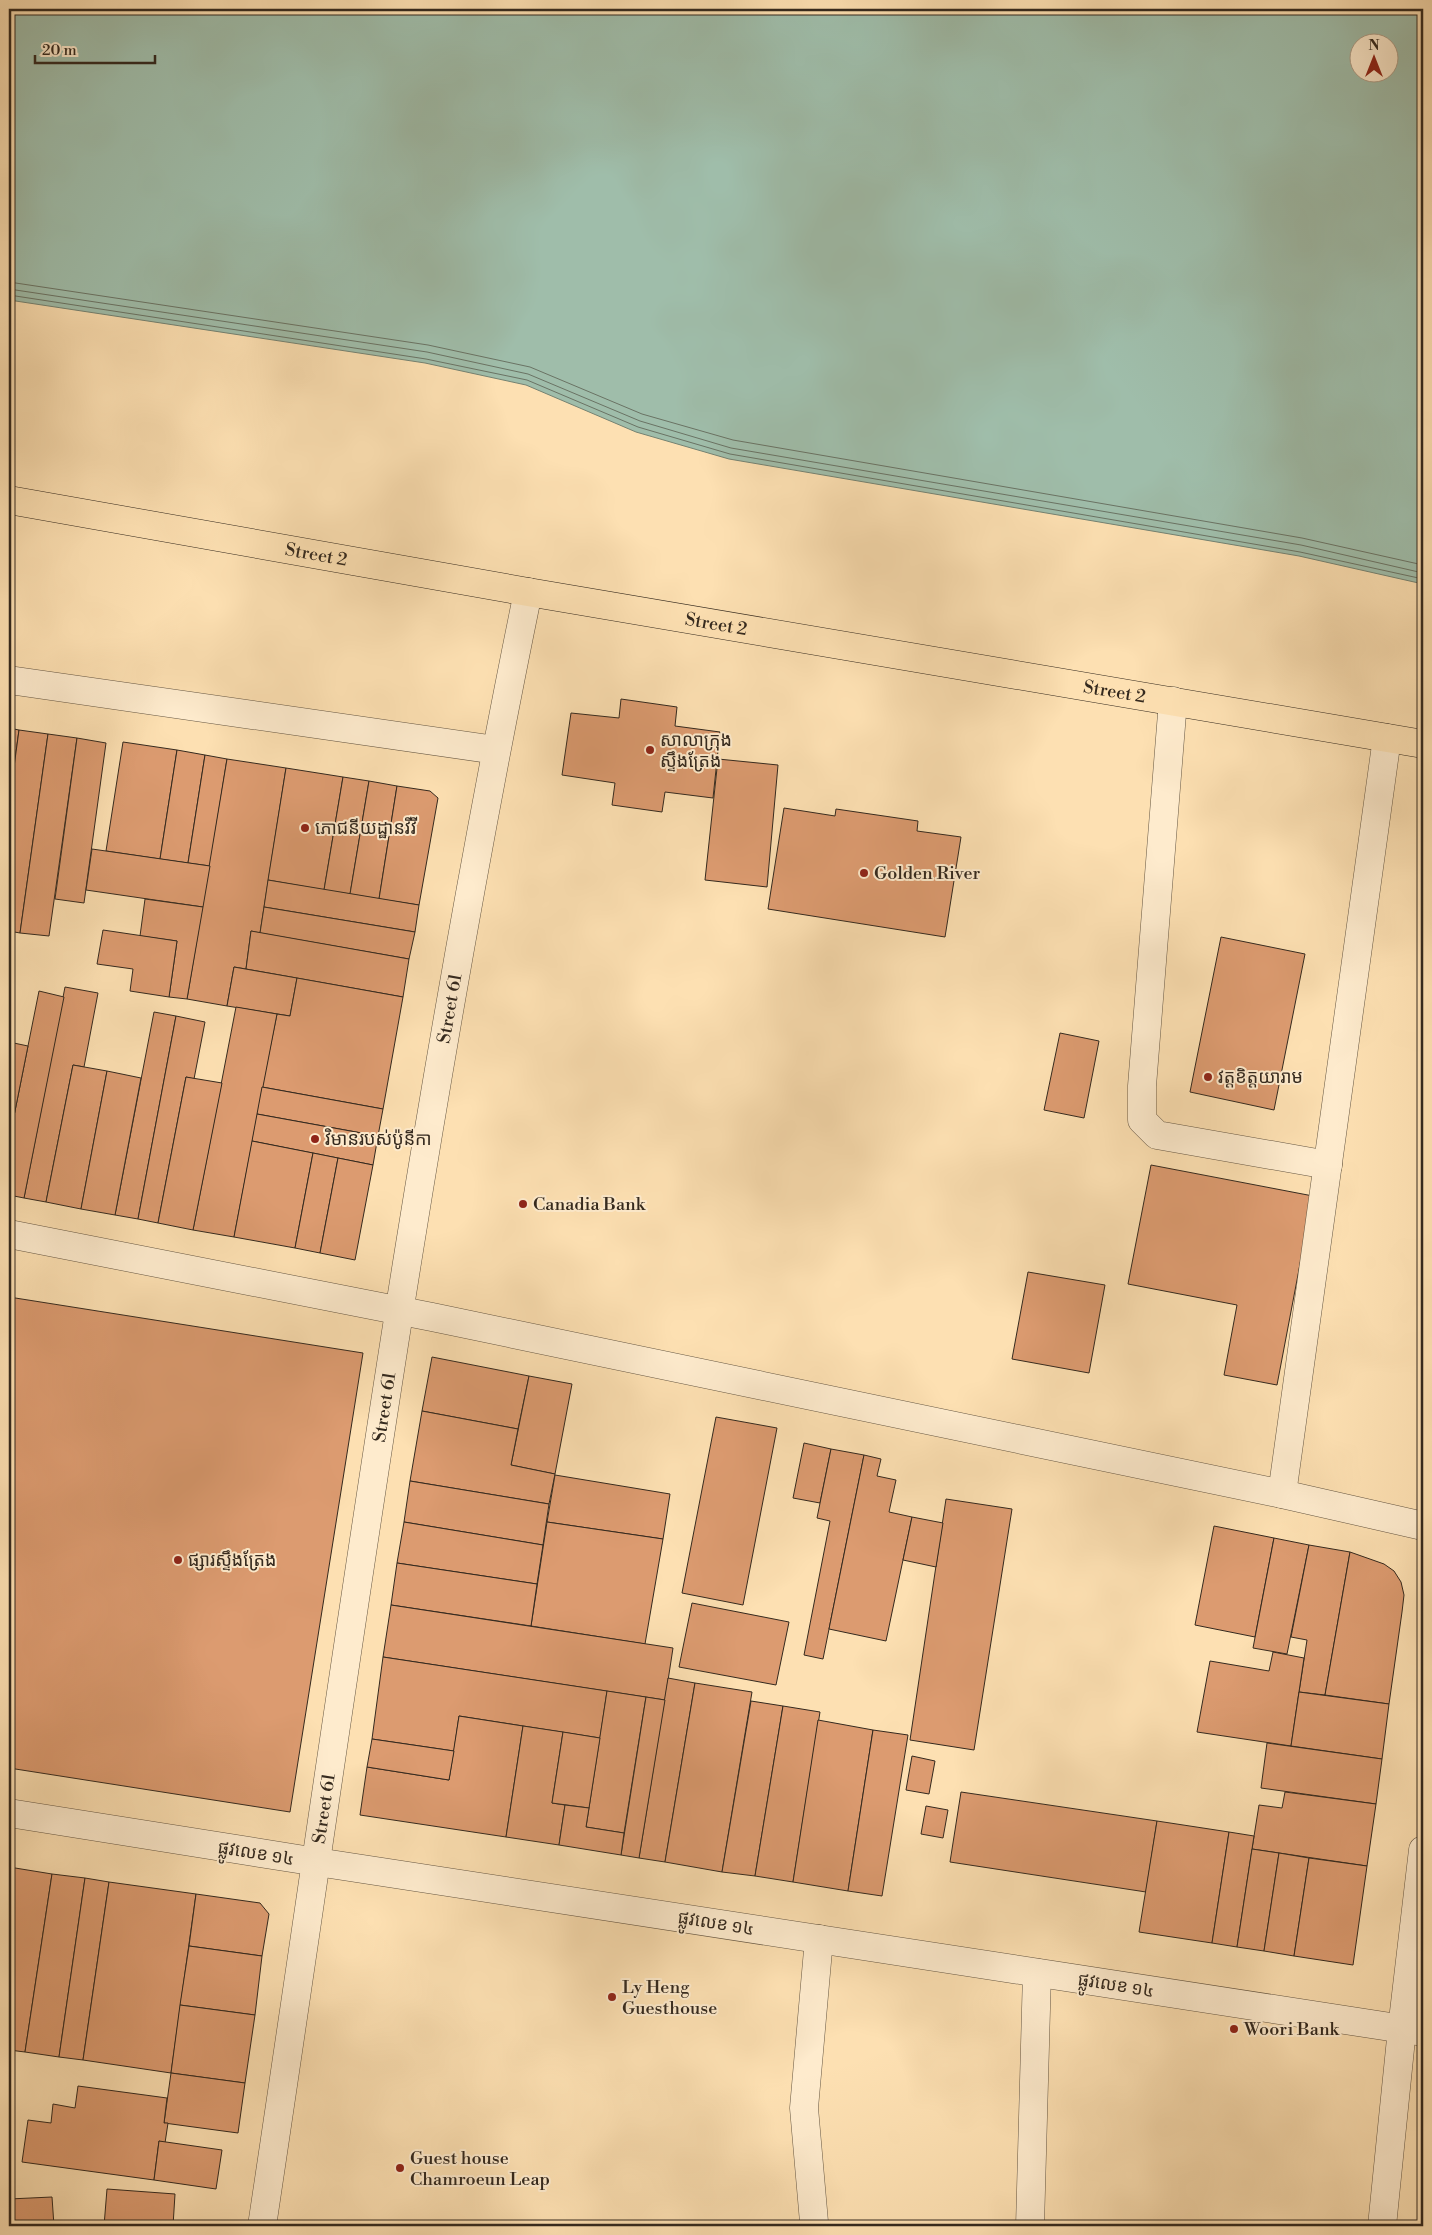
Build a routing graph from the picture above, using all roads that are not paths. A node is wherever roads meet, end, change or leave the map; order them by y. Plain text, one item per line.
1 (9, 500) edge
2 (528, 592) junction
3 (9, 680) edge
4 (1174, 701) junction
5 (1387, 738) junction
6 (1423, 744) edge
7 (496, 750) junction
8 (1328, 1165) junction
9 (9, 1234) edge
10 (399, 1310) junction
11 (1282, 1494) junction
12 (1423, 1526) edge
13 (9, 1813) edge
14 (1423, 1850) edge
15 (317, 1862) junction
16 (819, 1939) junction
17 (1037, 1973) junction
18 (1412, 2031) edge
19 (814, 2222) dead end
20 (262, 2226) edge
21 (1030, 2226) edge
22 (1382, 2226) edge

1 - 2 main road, Street 2
2 - 4 main road, Street 2
2 - 7 street, Street 61
3 - 7 street
4 - 5 main road, Street 2
4 - 8 street
5 - 6 main road, Street 2
5 - 8 street
7 - 10 street, Street 61
8 - 11 street
9 - 10 street
10 - 11 street
10 - 15 street, Street 61
11 - 12 street
13 - 15 street, ផ្លូវលេខ ១៤
14 - 18 street
15 - 16 street, ផ្លូវលេខ ១៤
15 - 20 street, Street 61
16 - 17 street, ផ្លូវលេខ ១៤
16 - 19 street
17 - 18 street, ផ្លូវលេខ ១៤
17 - 21 street
18 - 22 street

